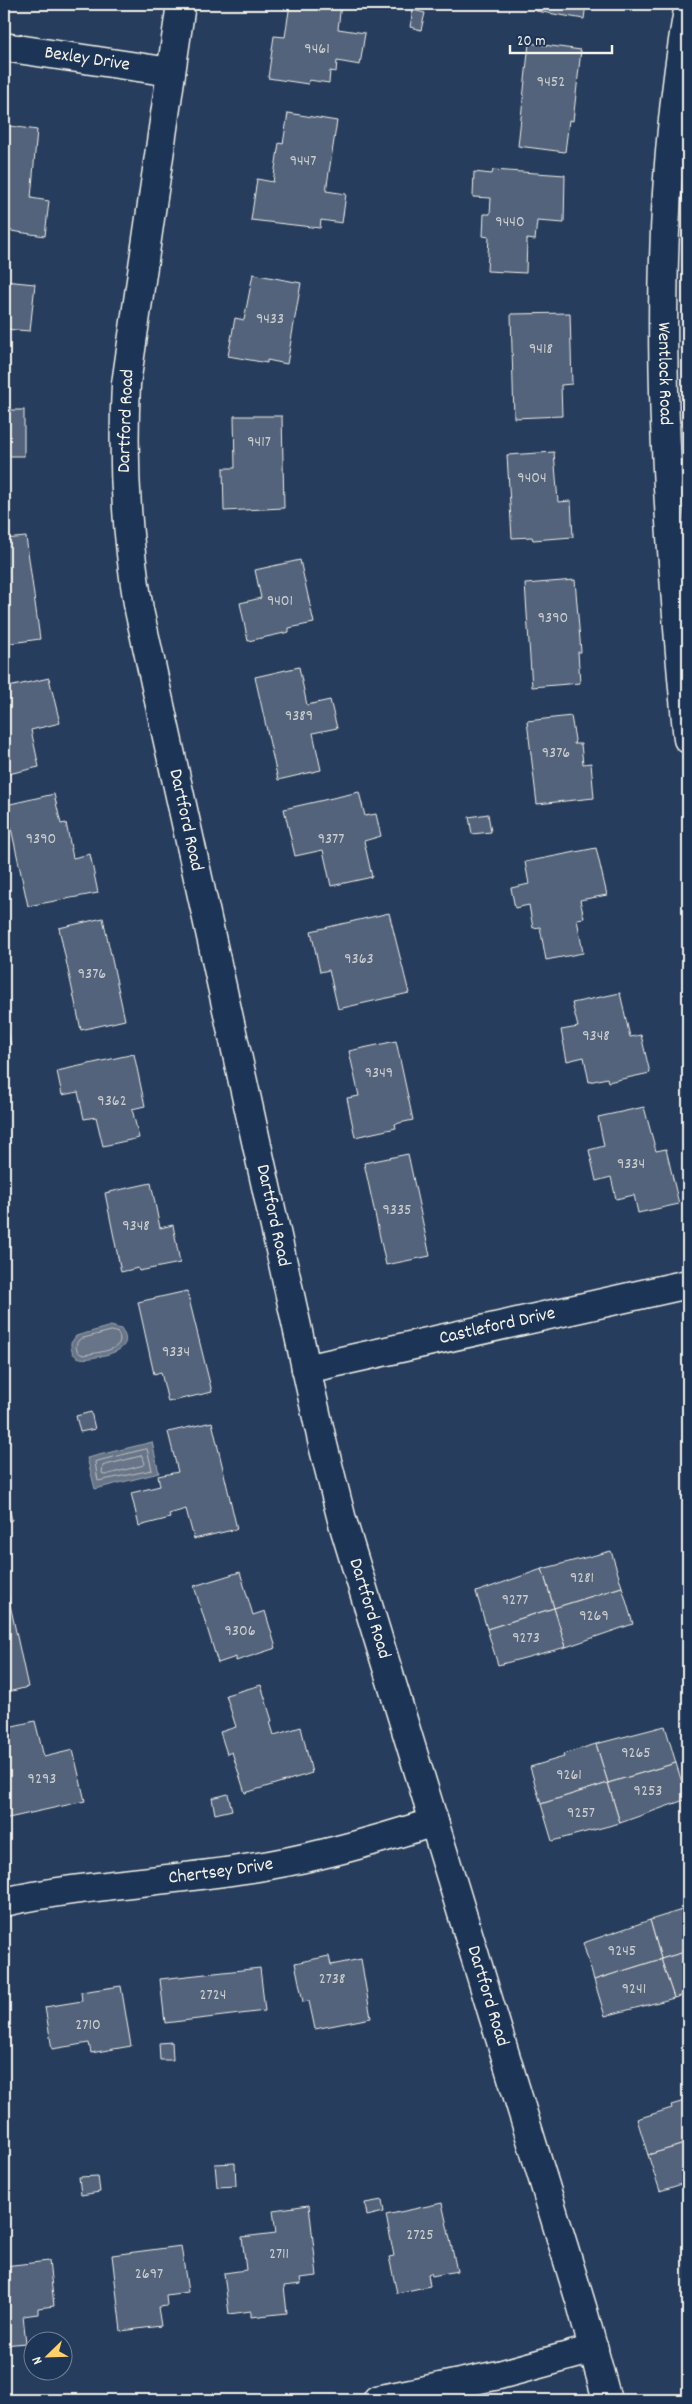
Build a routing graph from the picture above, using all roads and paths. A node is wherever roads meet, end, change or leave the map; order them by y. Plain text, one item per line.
1 (181, 4) edge
2 (688, 10) edge
3 (4, 47) edge
4 (171, 72) junction
5 (688, 738) edge
6 (688, 1284) edge
7 (306, 1369) junction
8 (434, 1822) junction
9 (4, 1902) edge
10 (594, 2349) junction
11 (377, 2400) edge
12 (607, 2400) edge

1 - 4 street, Dartford Road
2 - 5 street, Wentlock Road
3 - 4 street, Bexley Drive
4 - 7 street, Dartford Road
6 - 7 street, Castleford Drive
7 - 8 street, Dartford Road
8 - 9 street, Chertsey Drive
8 - 10 street, Dartford Road
10 - 11 street
10 - 12 street, Dartford Road

